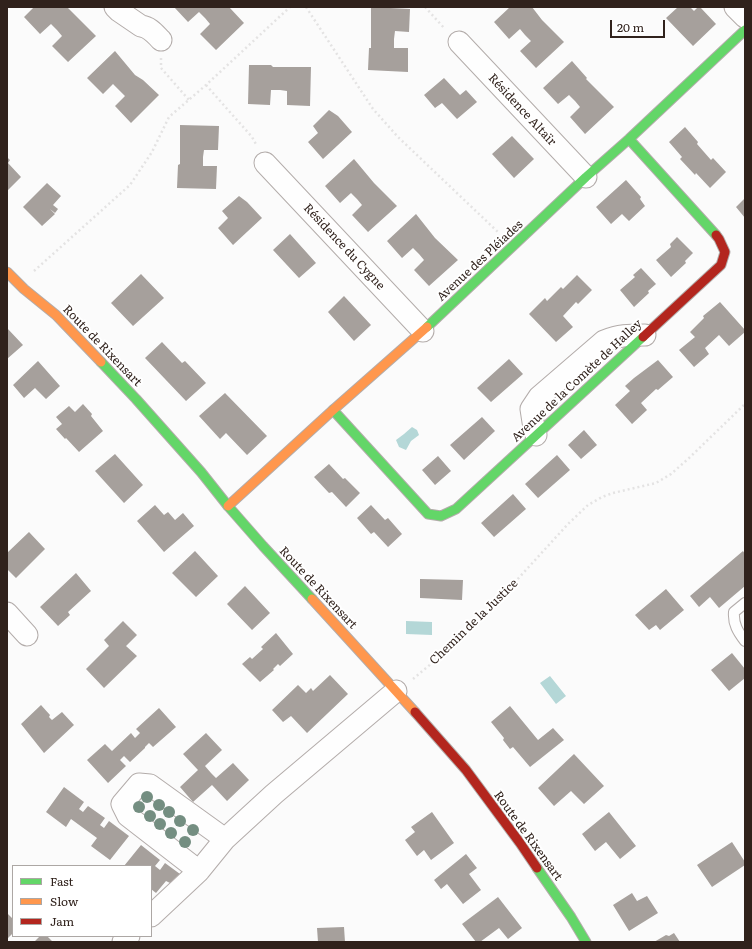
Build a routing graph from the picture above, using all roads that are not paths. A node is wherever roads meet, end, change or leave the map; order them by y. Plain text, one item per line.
1 (115, 7) edge
2 (735, 7) edge
3 (745, 17) edge
4 (745, 30) edge
5 (161, 40) road end
6 (458, 42) road end
7 (629, 139) junction
8 (265, 163) road end
9 (586, 177) junction
10 (7, 272) edge
11 (423, 331) junction
12 (645, 335) joint
13 (333, 410) junction
14 (536, 435) joint
15 (228, 506) junction
16 (745, 603) edge
17 (7, 613) edge
18 (27, 635) dead end
19 (745, 641) edge
20 (396, 690) junction
21 (225, 839) junction
22 (199, 871) junction
23 (152, 915) edge
24 (586, 942) edge

1 - 5 street
2 - 3 street
4 - 7 street, Avenue des Pléiades
6 - 9 street, Résidence Altaïr
7 - 9 street, Avenue des Pléiades
7 - 12 street, Avenue de la Comète de Halley
8 - 11 street, Résidence du Cygne
9 - 11 street, Avenue des Pléiades
10 - 15 street, Route de Rixensart
11 - 13 street, Avenue des Pléiades
12 - 14 street
13 - 14 street, Avenue de la Comète de Halley
13 - 15 street, Avenue des Pléiades
15 - 20 street, Route de Rixensart
16 - 19 lane
17 - 18 street
20 - 21 street
20 - 24 street, Route de Rixensart
21 - 22 street
21 - 22 street
22 - 23 street

